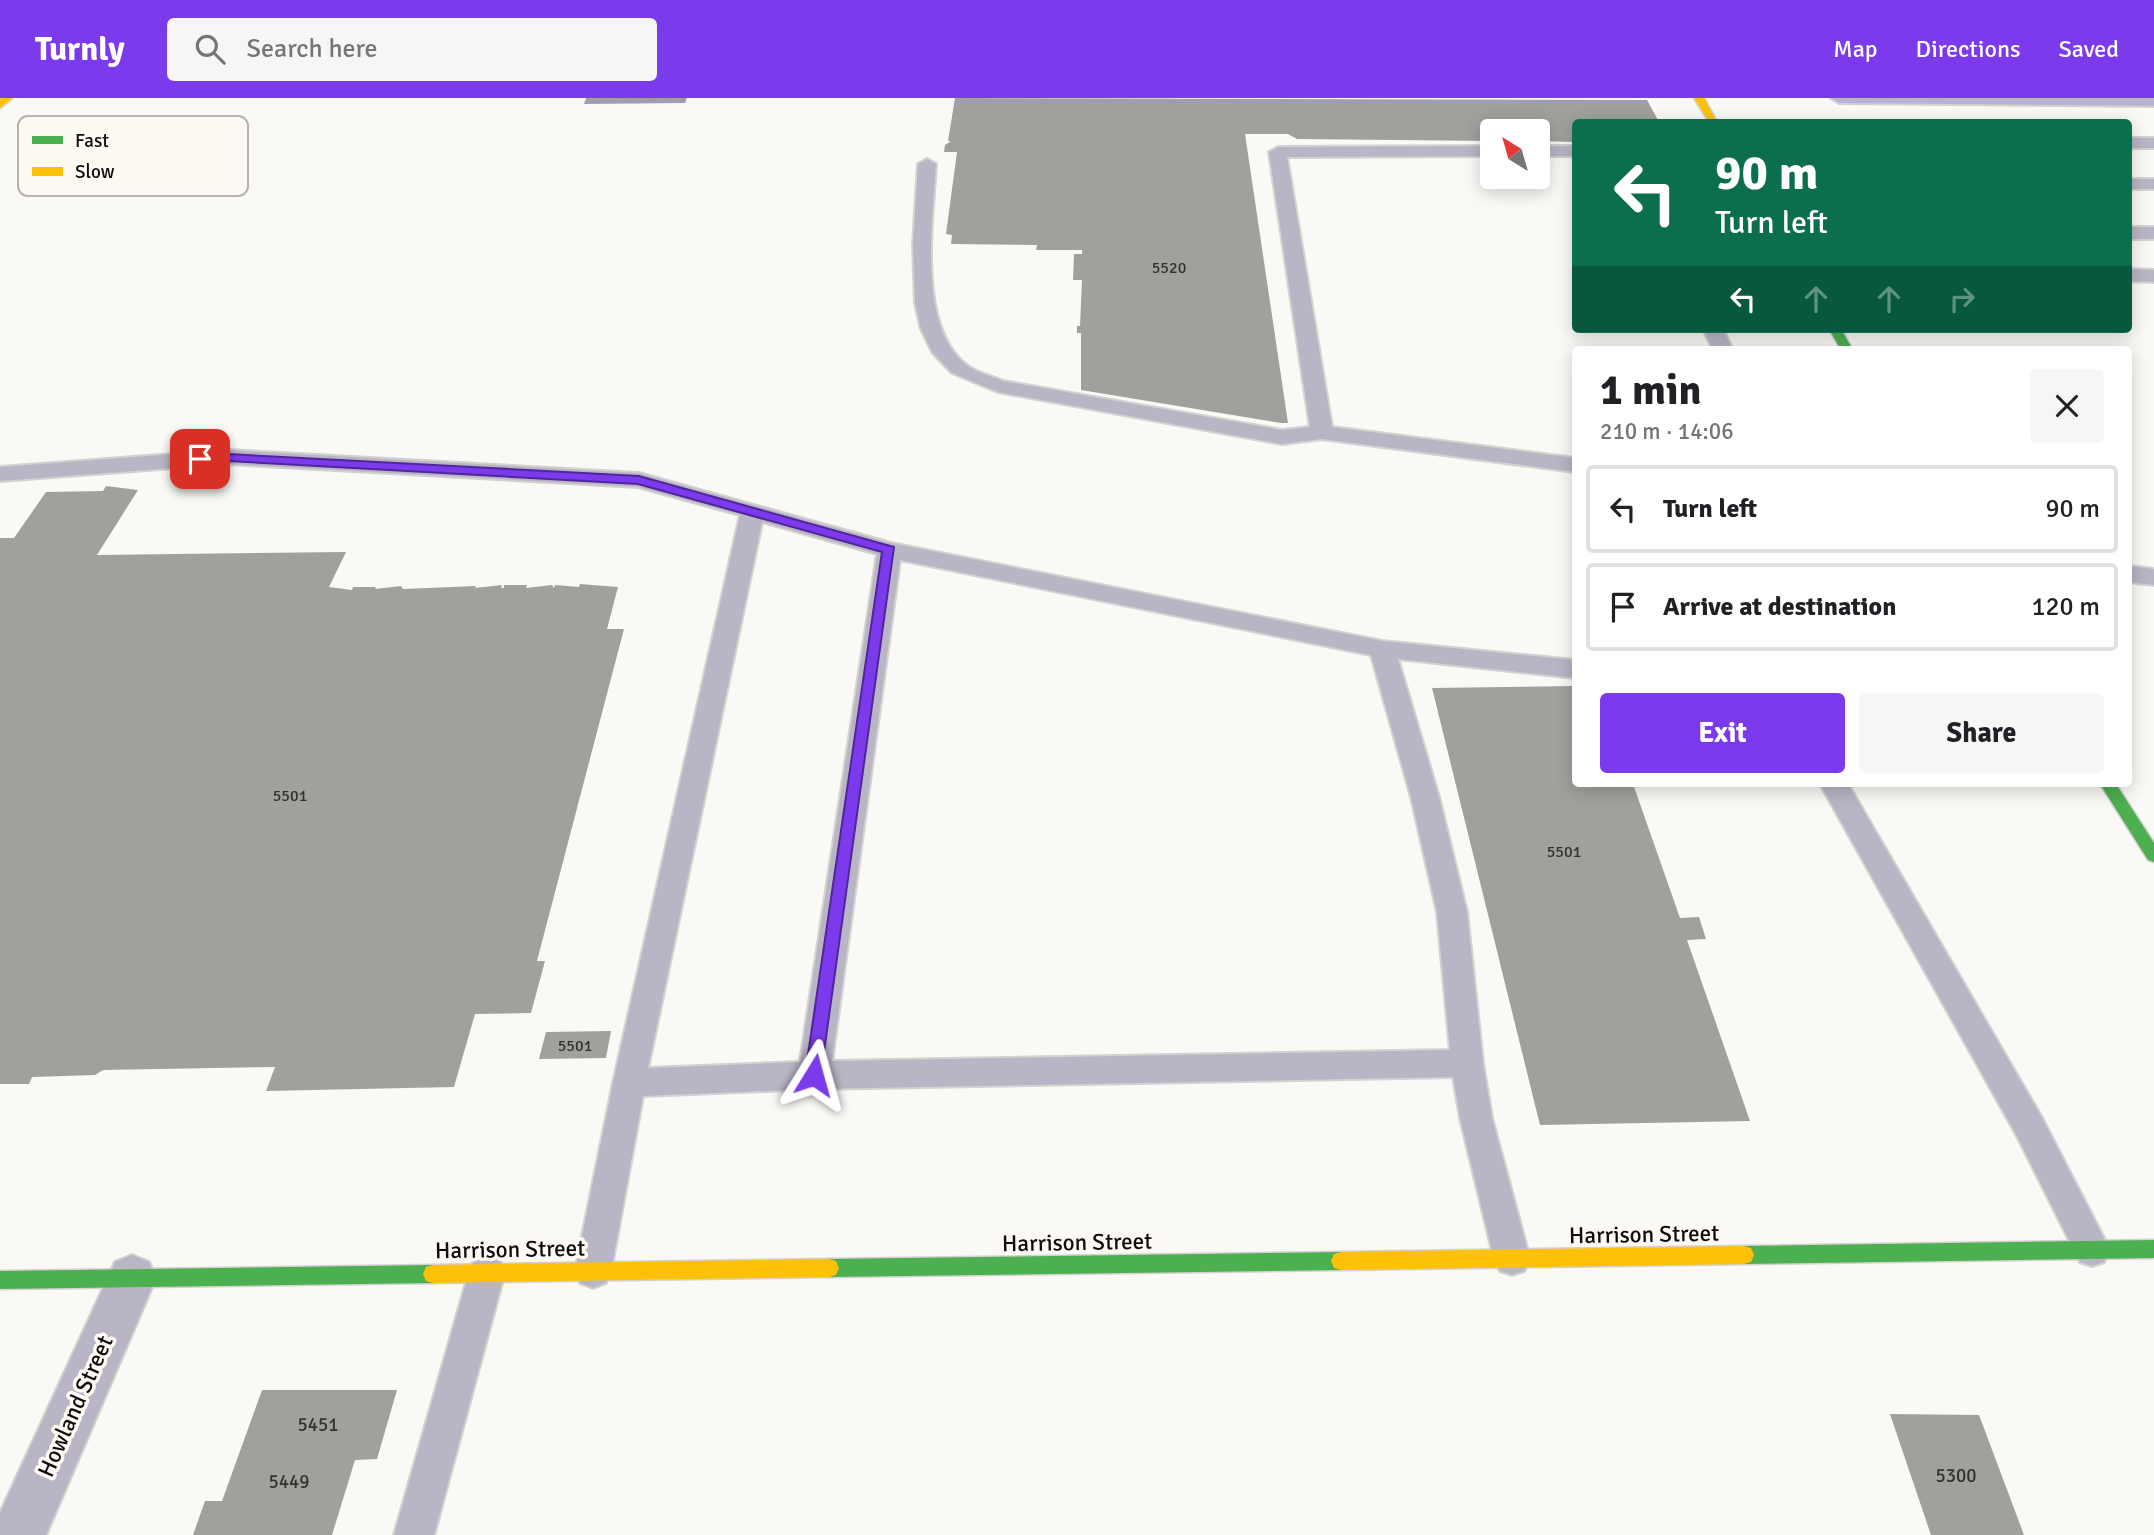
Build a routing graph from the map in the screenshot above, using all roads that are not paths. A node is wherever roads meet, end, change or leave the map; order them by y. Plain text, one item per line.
1 (7, 98) edge
2 (1699, 98) edge
3 (1839, 98) edge
4 (2154, 99) edge
5 (0, 104) edge
6 (1711, 119) edge
7 (2132, 143) edge
8 (2154, 143) edge
9 (1480, 151) edge
10 (1550, 151) edge
11 (1572, 151) edge
12 (927, 164) dead end
13 (2132, 184) edge
14 (2154, 184) edge
15 (2132, 233) edge
16 (2154, 233) edge
17 (2132, 275) edge
18 (2154, 276) edge
19 (1322, 432) junction
20 (1572, 465) edge
21 (0, 474) edge
22 (752, 512) junction
23 (889, 550) junction
24 (2132, 575) edge
25 (2154, 578) edge
26 (1382, 649) junction
27 (1572, 669) edge
28 (1836, 787) edge
29 (2110, 787) edge
30 (2154, 856) edge
31 (1467, 1063) junction
32 (814, 1075) junction
33 (629, 1083) junction
34 (2154, 1249) edge
35 (2092, 1250) junction
36 (1512, 1259) junction
37 (593, 1271) junction
38 (487, 1272) junction
39 (131, 1278) junction
40 (0, 1280) edge
41 (18, 1535) edge
42 (414, 1535) edge

1 - 5 street
2 - 6 street
3 - 4 lane
7 - 8 lane
9 - 19 lane
10 - 11 lane
12 - 19 lane
13 - 14 lane
15 - 16 lane
17 - 18 lane
19 - 20 lane
21 - 22 lane
22 - 23 lane
22 - 33 lane
23 - 26 lane
23 - 32 lane
24 - 25 lane
26 - 27 lane
26 - 31 lane
28 - 35 lane
29 - 30 street
31 - 32 lane
31 - 36 lane
32 - 33 lane
33 - 37 lane
34 - 35 street, Harrison Street
35 - 36 street, Harrison Street
36 - 37 street, Harrison Street
37 - 38 street, Harrison Street
38 - 39 street, Harrison Street
38 - 42 lane
39 - 40 street, Harrison Street
39 - 41 street, Howland Street

